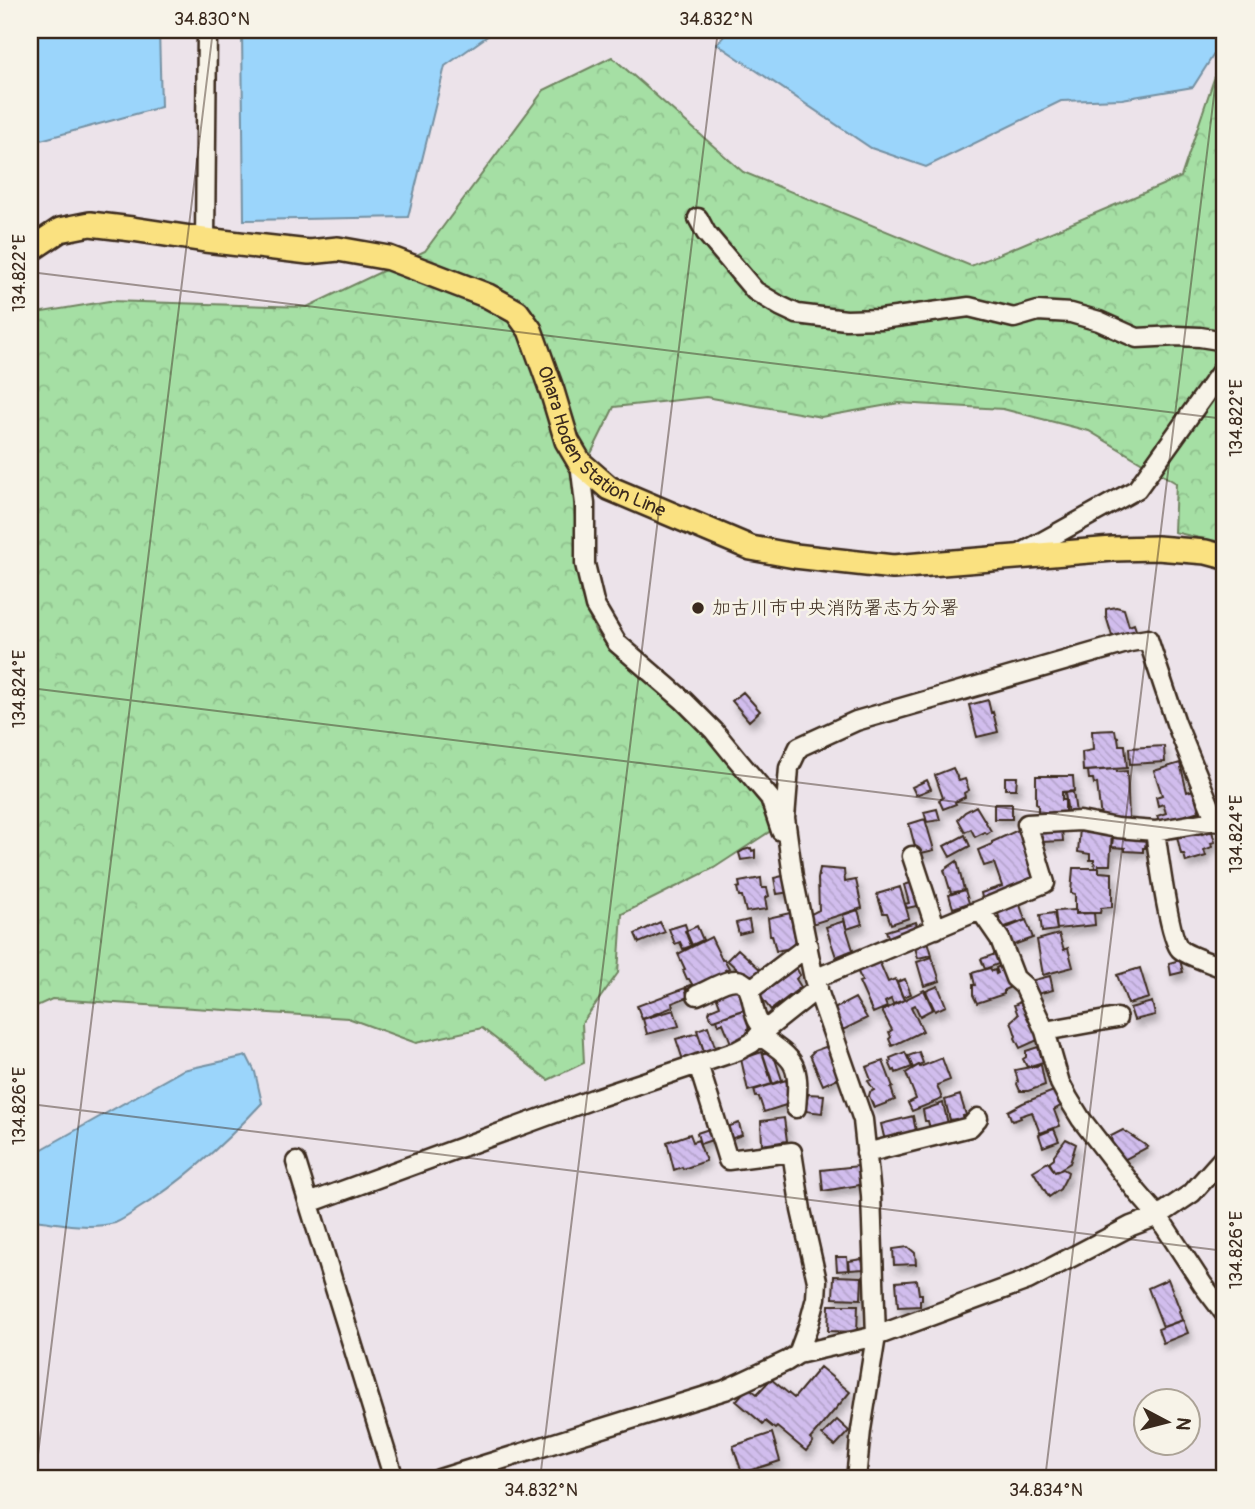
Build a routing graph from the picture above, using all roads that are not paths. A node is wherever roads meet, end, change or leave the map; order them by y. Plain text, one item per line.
1 (207, 30) edge
2 (698, 218) dead end
3 (205, 240) junction
4 (30, 250) edge
5 (1225, 341) edge
6 (1225, 366) edge
7 (580, 463) junction
8 (1225, 557) edge
9 (1014, 558) junction
10 (1220, 820) edge
11 (1155, 831) junction
12 (912, 856) dead end
13 (791, 859) junction
14 (980, 910) junction
15 (936, 929) junction
16 (808, 946) junction
17 (1225, 969) edge
18 (816, 983) junction
19 (750, 990) junction
20 (697, 995) dead end
21 (1117, 1018) dead end
22 (1045, 1031) junction
23 (762, 1032) junction
24 (698, 1064) junction
25 (796, 1108) dead end
26 (978, 1118) dead end
27 (866, 1153) junction
28 (1225, 1156) edge
29 (296, 1161) dead end
30 (309, 1203) junction
31 (1158, 1216) junction
32 (1225, 1314) edge
33 (876, 1336) junction
34 (798, 1354) junction
35 (394, 1479) edge
36 (439, 1479) edge
37 (856, 1479) edge

1 - 3 street
2 - 5 street
3 - 4 main road, Ohara Hoden Station Line
3 - 7 main road, Ohara Hoden Station Line
6 - 9 street
7 - 9 main road, Ohara Hoden Station Line
7 - 13 street
8 - 9 main road, Ohara Hoden Station Line
10 - 11 street
10 - 13 street
11 - 14 street
11 - 17 street
12 - 15 street
13 - 16 street
14 - 15 street
14 - 22 street
15 - 18 street
16 - 18 street
16 - 19 street
18 - 23 street
18 - 27 street
19 - 20 street
19 - 23 street
21 - 22 street
22 - 31 street
23 - 24 street
23 - 25 street
24 - 30 street
24 - 34 street
26 - 27 street
27 - 33 street
28 - 31 street
29 - 30 street
30 - 35 street
31 - 32 street
31 - 33 street
33 - 34 street
33 - 37 street
34 - 36 street

